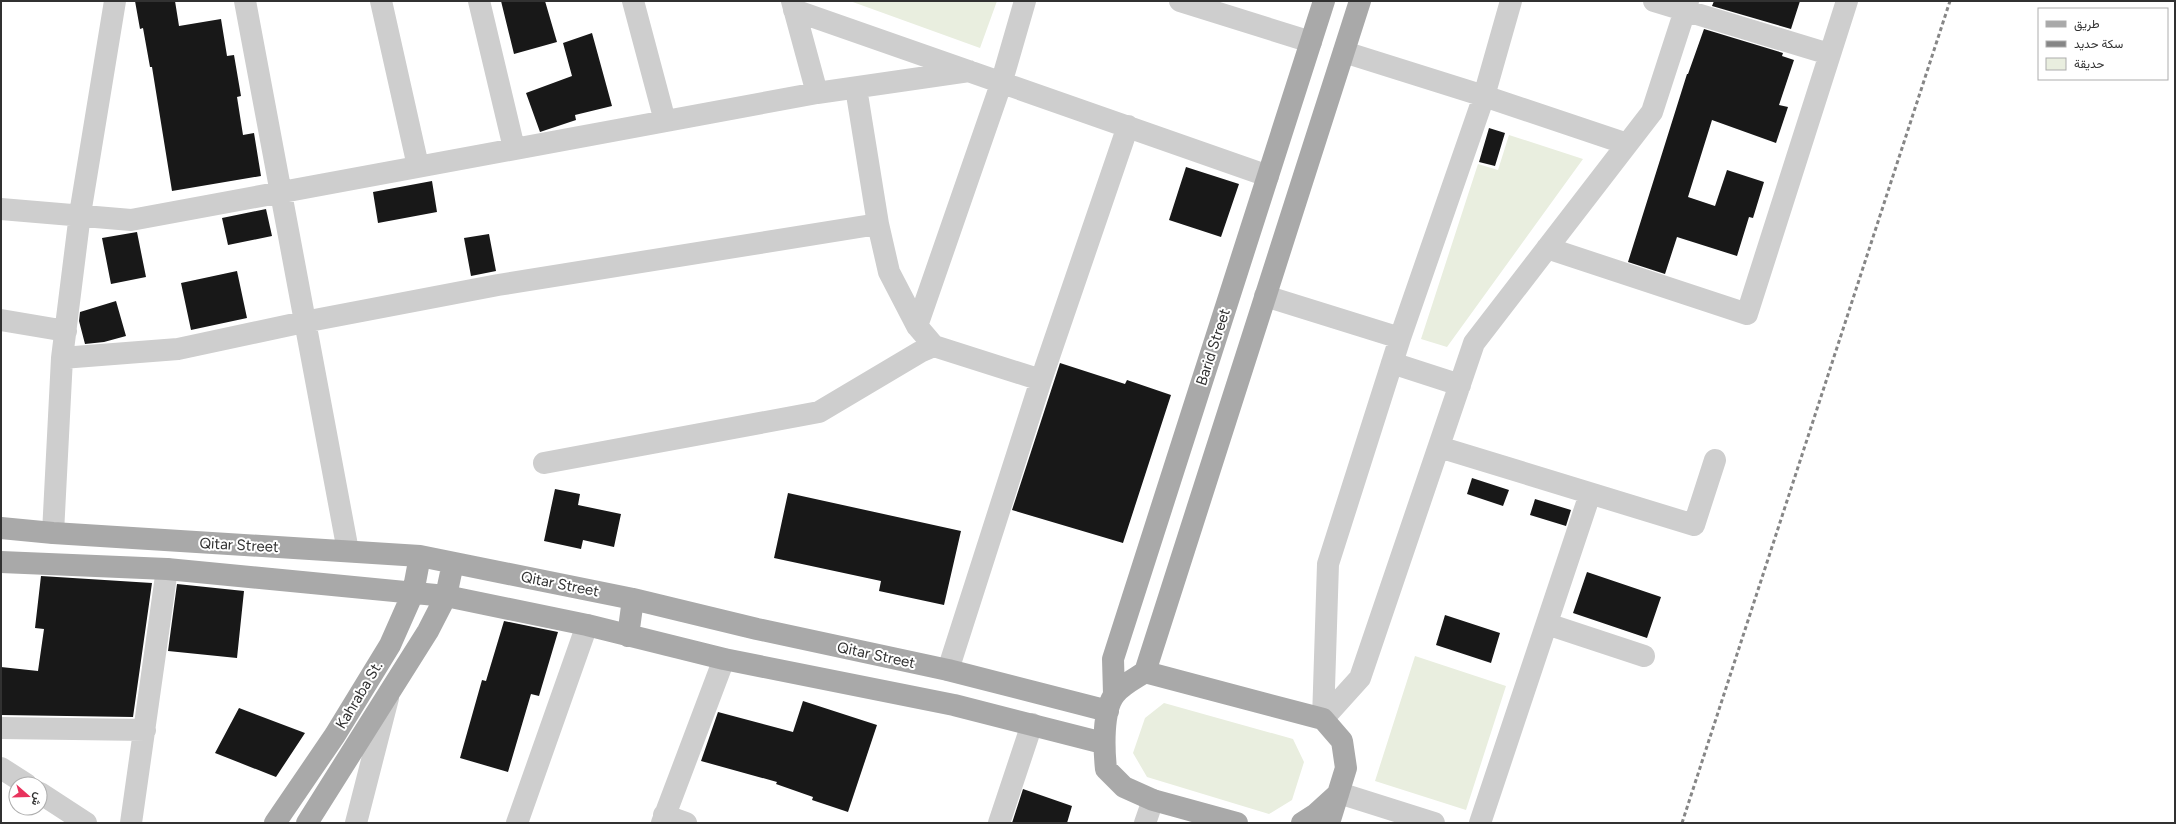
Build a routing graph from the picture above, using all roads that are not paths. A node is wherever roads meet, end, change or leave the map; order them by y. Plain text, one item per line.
1 (115, 1) edge
2 (245, 1) edge
3 (381, 1) edge
4 (479, 1) edge
5 (633, 1) edge
6 (1025, 1) edge
7 (1180, 1) edge
8 (1324, 1) edge
9 (1360, 1) edge
10 (1511, 1) edge
11 (1654, 1) edge
12 (1847, 1) edge
13 (793, 5) edge
14 (1686, 5) edge
15 (1311, 42) junction
16 (1344, 52) junction
17 (1829, 54) junction
18 (969, 71) junction
19 (1001, 84) junction
20 (856, 88) junction
21 (816, 93) junction
22 (1484, 96) junction
23 (665, 121) junction
24 (1128, 126) junction
25 (1627, 144) junction
26 (514, 148) junction
27 (418, 166) junction
28 (1268, 176) junction
29 (280, 192) junction
30 (1, 209) edge
31 (80, 214) junction
32 (878, 224) junction
33 (1547, 248) junction
34 (1264, 296) junction
35 (1, 320) edge
36 (304, 322) junction
37 (917, 326) junction
38 (66, 331) junction
39 (1400, 338) junction
40 (934, 346) junction
41 (62, 358) junction
42 (1392, 363) junction
43 (1041, 380) junction
44 (1460, 384) junction
45 (1439, 447) junction
46 (1715, 460) dead end
47 (544, 463) dead end
48 (1590, 494) junction
49 (1, 528) edge
50 (54, 533) junction
51 (348, 551) junction
52 (420, 556) junction
53 (1, 562) edge
54 (453, 563) junction
55 (167, 569) junction
56 (414, 593) junction
57 (446, 596) junction
58 (633, 599) junction
59 (1547, 624) junction
60 (586, 625) junction
61 (757, 629) junction
62 (628, 636) junction
63 (1644, 656) dead end
64 (724, 659) junction
65 (751, 663) junction
66 (948, 670) junction
67 (1145, 672) junction
68 (389, 696) junction
69 (1111, 703) junction
70 (1323, 719) junction
71 (1032, 724) junction
72 (1, 728) edge
73 (145, 730) junction
74 (1103, 743) junction
75 (1, 768) edge
76 (14, 776) edge
77 (1338, 793) junction
78 (48, 798) edge
79 (1153, 800) junction
80 (663, 819) edge
81 (86, 823) edge
82 (131, 823) edge
83 (275, 823) edge
84 (307, 823) edge
85 (356, 823) edge
86 (517, 823) edge
87 (686, 823) edge
88 (998, 823) edge
89 (1145, 823) edge
90 (1237, 823) edge
91 (1302, 823) edge
92 (1329, 823) edge
93 (1434, 823) edge
94 (1480, 823) edge

1 - 31 street
2 - 29 street
3 - 27 street
4 - 26 street
5 - 23 street
6 - 19 street
7 - 15 street
8 - 15 main road, Barid Street
9 - 16 main road
10 - 22 street
11 - 14 street
12 - 17 street
13 - 18 street
13 - 21 street
14 - 17 street
14 - 25 street
15 - 28 main road, Barid Street
16 - 22 street
16 - 34 main road
17 - 33 street
18 - 19 street
18 - 20 street
19 - 24 street
19 - 37 street
20 - 21 street
20 - 32 street
21 - 23 street
22 - 25 street
22 - 39 street
23 - 26 street
24 - 28 street
24 - 43 street
25 - 33 street
26 - 27 street
27 - 29 street
28 - 69 main road, Barid Street
29 - 31 street
29 - 36 street
30 - 31 street
31 - 38 street
32 - 36 street
32 - 37 street
33 - 44 street
34 - 39 street
34 - 67 main road
35 - 38 street
36 - 41 street
36 - 51 street
37 - 40 street
38 - 41 street
39 - 42 street
40 - 43 street
40 - 47 street
41 - 50 street
42 - 44 street
42 - 70 street
43 - 66 street
44 - 45 street
45 - 48 street
45 - 70 street
46 - 48 street
48 - 59 street
49 - 50 main road, Qitar Street
50 - 51 main road, Qitar Street
51 - 52 main road, Qitar Street
52 - 54 main road, Qitar Street
52 - 56 main road, Kahraba St.
53 - 55 main road, Qitar Street
54 - 57 main road, Kahraba St.
54 - 58 main road, Qitar Street
55 - 56 main road, Qitar Street
55 - 73 street
56 - 57 main road, Qitar Street
56 - 83 main road, Kahraba St.
57 - 60 main road, Qitar Street
57 - 68 main road, Kahraba St.
58 - 61 main road, Qitar Street
58 - 62 main road
59 - 63 street
59 - 94 street
60 - 62 main road, Qitar Street
60 - 86 street
61 - 65 main road
61 - 66 main road, Qitar Street
62 - 64 main road, Qitar Street
64 - 65 main road, Qitar Street
64 - 80 street
65 - 71 main road, Qitar Street
66 - 69 main road, Qitar Street
67 - 69 main road
67 - 70 main road
68 - 84 main road, Kahraba St.
68 - 85 street
69 - 74 main road, Barid Street
70 - 77 main road
71 - 74 main road, Qitar Street
71 - 88 street
72 - 73 street
73 - 82 street
74 - 79 main road, Barid Street
75 - 76 street
77 - 91 main road
77 - 92 main road
77 - 93 street
78 - 81 street
79 - 89 street
79 - 90 main road, Barid Street
80 - 87 street

